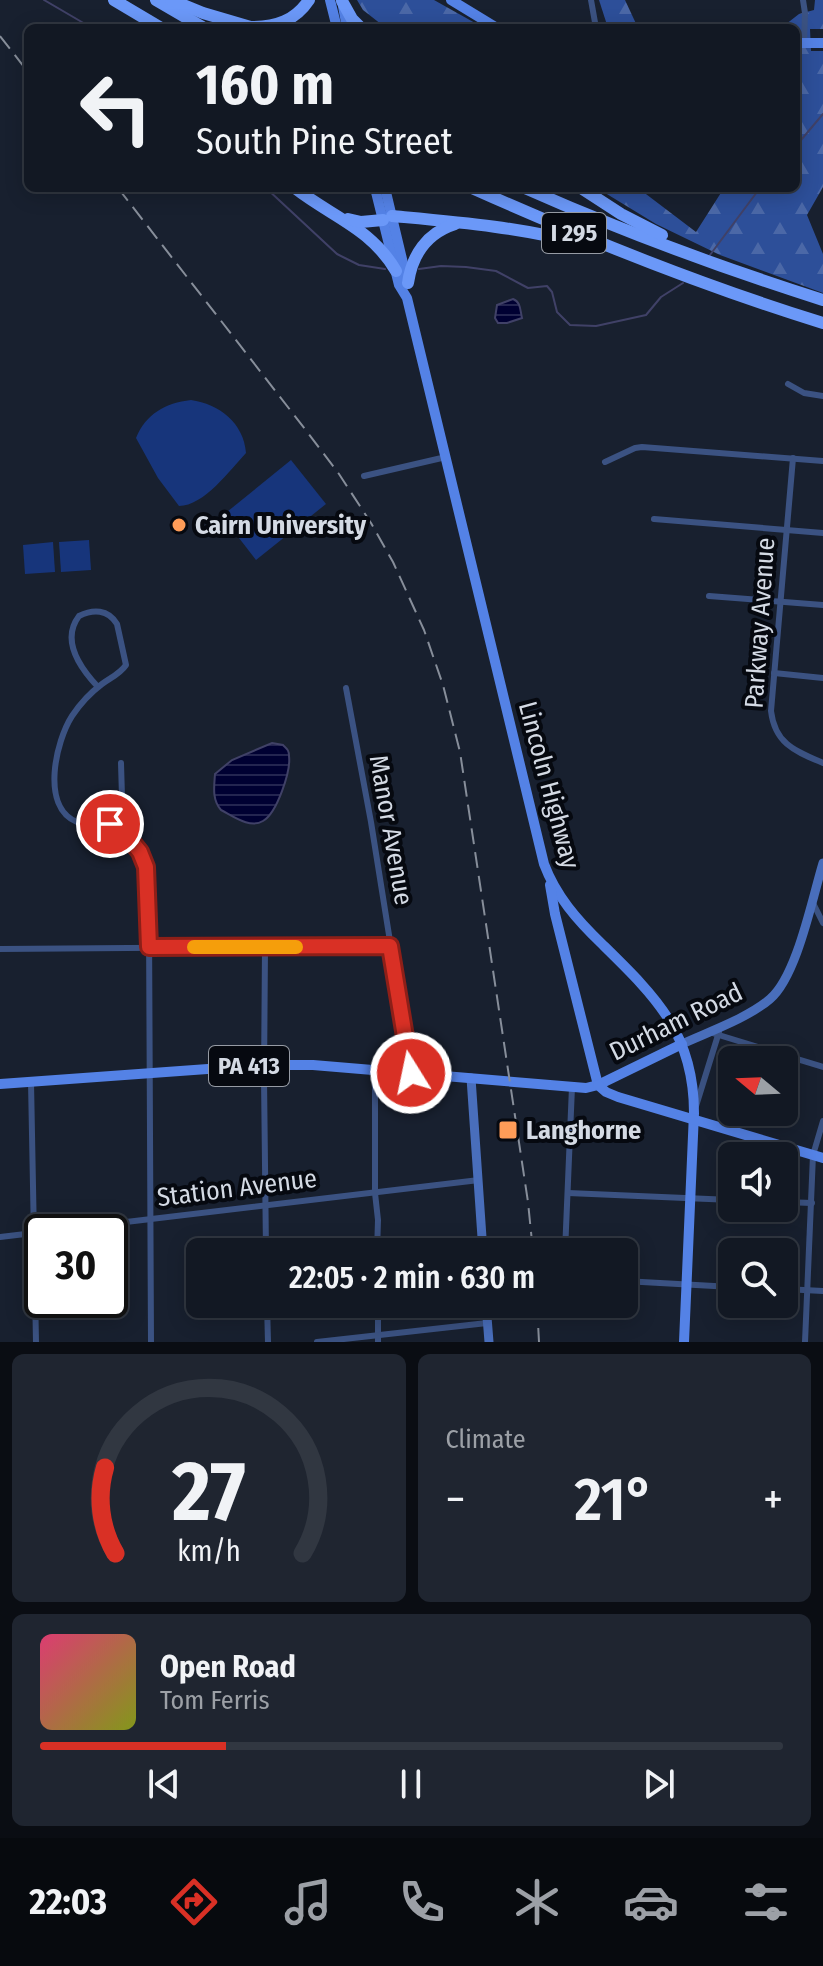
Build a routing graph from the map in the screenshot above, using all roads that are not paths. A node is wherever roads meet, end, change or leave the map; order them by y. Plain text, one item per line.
1 (113, 0) edge
2 (156, 0) edge
3 (171, 0) edge
4 (309, 0) edge
5 (330, 0) edge
6 (341, 0) edge
7 (451, 0) edge
8 (591, 0) edge
9 (803, 0) edge
10 (142, 24) edge
11 (154, 24) edge
12 (197, 24) edge
13 (240, 24) edge
14 (280, 24) edge
15 (336, 24) edge
16 (346, 24) edge
17 (357, 24) edge
18 (490, 24) edge
19 (595, 24) edge
20 (800, 43) edge
21 (823, 43) edge
22 (301, 192) edge
23 (377, 192) edge
24 (385, 192) edge
25 (481, 192) edge
26 (534, 192) edge
27 (587, 192) edge
28 (341, 217) junction
29 (388, 218) junction
30 (463, 222) junction
31 (698, 254) junction
32 (634, 257) junction
33 (396, 271) junction
34 (408, 283) junction
35 (407, 298) junction
36 (823, 300) edge
37 (823, 323) edge
38 (788, 384) dead end
39 (823, 396) edge
40 (446, 457) junction
41 (793, 458) junction
42 (823, 461) edge
43 (605, 462) dead end
44 (364, 476) dead end
45 (654, 519) dead end
46 (787, 529) junction
47 (823, 533) edge
48 (709, 596) dead end
49 (781, 601) junction
50 (823, 605) edge
51 (774, 673) junction
52 (823, 678) edge
53 (98, 687) junction
54 (346, 688) dead end
55 (121, 763) dead end
56 (823, 763) edge
57 (110, 824) junction
58 (823, 863) edge
59 (548, 876) junction
60 (812, 900) junction
61 (823, 922) edge
62 (390, 946) junction
63 (149, 947) junction
64 (265, 947) junction
65 (0, 949) edge
66 (716, 1031) junction
67 (682, 1044) junction
68 (264, 1065) junction
69 (823, 1067) edge
70 (375, 1070) junction
71 (411, 1073) junction
72 (149, 1074) junction
73 (471, 1078) junction
74 (31, 1082) junction
75 (0, 1084) edge
76 (598, 1085) junction
77 (572, 1087) junction
78 (694, 1116) junction
79 (823, 1121) edge
80 (818, 1157) edge
81 (479, 1180) junction
82 (375, 1193) junction
83 (568, 1193) junction
84 (690, 1198) junction
85 (718, 1199) edge
86 (798, 1202) edge
87 (812, 1203) junction
88 (266, 1205) junction
89 (34, 1214) edge
90 (151, 1218) junction
91 (128, 1221) edge
92 (24, 1233) edge
93 (0, 1237) edge
94 (266, 1238) edge
95 (377, 1238) edge
96 (480, 1238) edge
97 (566, 1238) edge
98 (638, 1282) edge
99 (686, 1284) junction
100 (718, 1286) edge
101 (798, 1290) edge
102 (807, 1290) junction
103 (823, 1291) edge
104 (36, 1318) edge
105 (267, 1318) edge
106 (378, 1318) edge
107 (487, 1318) edge
108 (487, 1323) junction
109 (378, 1339) edge
110 (36, 1342) edge
111 (151, 1342) edge
112 (268, 1342) edge
113 (317, 1342) edge
114 (489, 1342) edge
115 (684, 1342) edge
116 (805, 1342) edge

1 - 10 highway
1 - 11 highway
2 - 12 highway
3 - 13 highway
4 - 14 highway
5 - 15 main road
6 - 16 main road
6 - 17 highway
7 - 18 main road
8 - 19 street
9 - 20 street
20 - 21 main road
22 - 28 highway
23 - 29 main road
24 - 29 main road
25 - 32 highway, I 295
26 - 31 highway, I 295
27 - 31 highway
28 - 29 highway
28 - 33 highway
29 - 30 highway
29 - 33 main road
29 - 34 main road
30 - 32 highway
30 - 34 highway
31 - 36 highway
32 - 37 highway, I 295
33 - 35 main road
34 - 35 main road
35 - 40 main road, Lincoln Highway
38 - 39 street
40 - 44 street
40 - 59 main road, Lincoln Highway
41 - 42 street
41 - 43 street
41 - 46 street, Parkway Avenue
45 - 46 street
46 - 47 street
46 - 49 street, Parkway Avenue
48 - 49 street
49 - 50 street
49 - 51 street, Parkway Avenue
51 - 52 street
51 - 56 street, Parkway Avenue
53 - 53 street
53 - 57 street
54 - 62 street, Manor Avenue
55 - 57 street
57 - 63 street
58 - 60 main road, Durham Road
59 - 67 main road, Lincoln Highway
59 - 76 main road
60 - 61 street
60 - 66 main road, Durham Road
62 - 64 street
62 - 71 street, Manor Avenue
63 - 64 street
63 - 65 street
63 - 72 street
64 - 68 street
66 - 67 main road, Durham Road
66 - 69 street
66 - 78 street
67 - 76 main road, Durham Road / PA 413
67 - 78 main road, Lincoln Highway
68 - 70 main road, PA 413
68 - 72 main road, PA 413
68 - 88 street
70 - 71 main road, PA 413
70 - 82 street
71 - 73 main road, PA 413
72 - 74 main road, PA 413
72 - 90 street
73 - 77 main road, PA 413
73 - 81 main road
74 - 75 main road, PA 413
74 - 89 street
76 - 77 main road, PA 413
76 - 78 main road
77 - 83 street
78 - 80 main road
78 - 84 main road, Lincoln Highway
79 - 80 street
80 - 87 street
81 - 82 street, Station Avenue
81 - 96 main road
82 - 88 street, Station Avenue
82 - 95 street
83 - 84 street
83 - 97 street
84 - 85 street
84 - 99 main road, Lincoln Highway
86 - 87 street
87 - 102 street
88 - 90 street, Station Avenue
88 - 94 street
90 - 91 street, Station Avenue
90 - 111 street
92 - 93 street, Station Avenue
98 - 99 street
99 - 100 street
99 - 115 main road, Lincoln Highway
101 - 102 street
102 - 103 street
102 - 116 street
104 - 110 street
105 - 112 street
106 - 109 street
107 - 108 main road
108 - 109 street
108 - 114 main road
109 - 113 street

